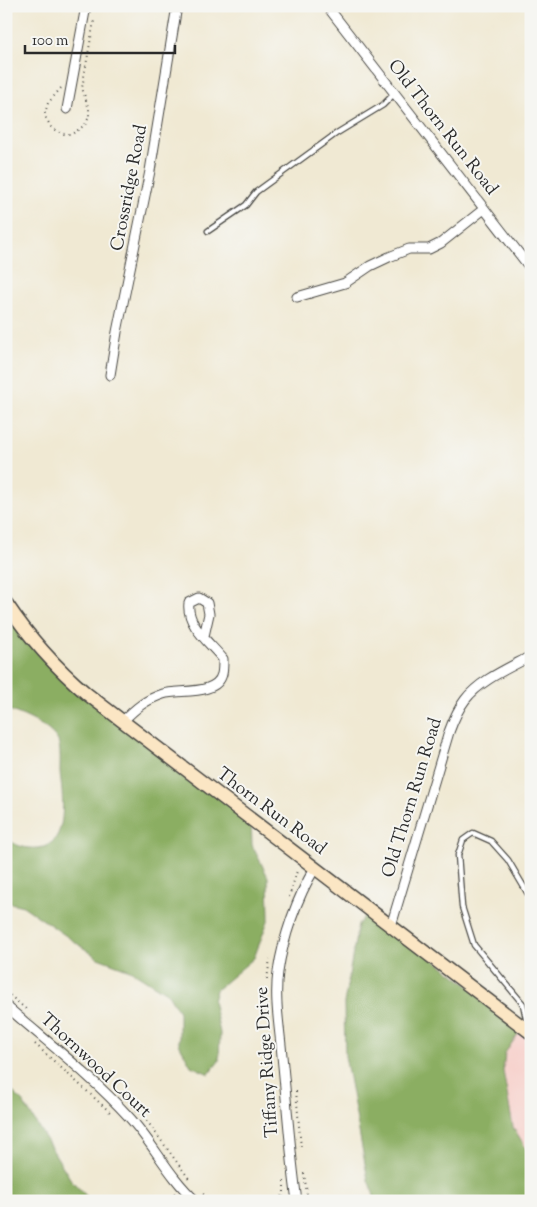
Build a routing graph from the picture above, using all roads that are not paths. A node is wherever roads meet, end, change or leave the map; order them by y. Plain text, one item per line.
1 (86, 6) edge
2 (177, 6) edge
3 (328, 6) edge
4 (395, 93) junction
5 (67, 109) dead end
6 (484, 209) junction
7 (208, 230) dead end
8 (531, 270) edge
9 (297, 297) dead end
10 (110, 375) dead end
11 (6, 602) edge
12 (204, 636) dead end
13 (531, 656) edge
14 (123, 721) junction
15 (315, 868) junction
16 (531, 899) edge
17 (391, 926) junction
18 (6, 1006) edge
19 (530, 1032) edge
20 (196, 1201) edge
21 (297, 1201) edge

1 - 5 street
2 - 10 street, Crossridge Road
3 - 4 street, Old Thorn Run Road
4 - 6 street, Old Thorn Run Road
4 - 7 lane
6 - 8 street, Old Thorn Run Road
6 - 9 street
11 - 14 street, Thorn Run Road
12 - 14 street
13 - 17 street, Old Thorn Run Road
14 - 15 street, Thorn Run Road
15 - 17 street, Thorn Run Road
15 - 21 street, Tiffany Ridge Drive
16 - 19 lane
17 - 19 street, Thorn Run Road
18 - 20 street, Thornwood Court

